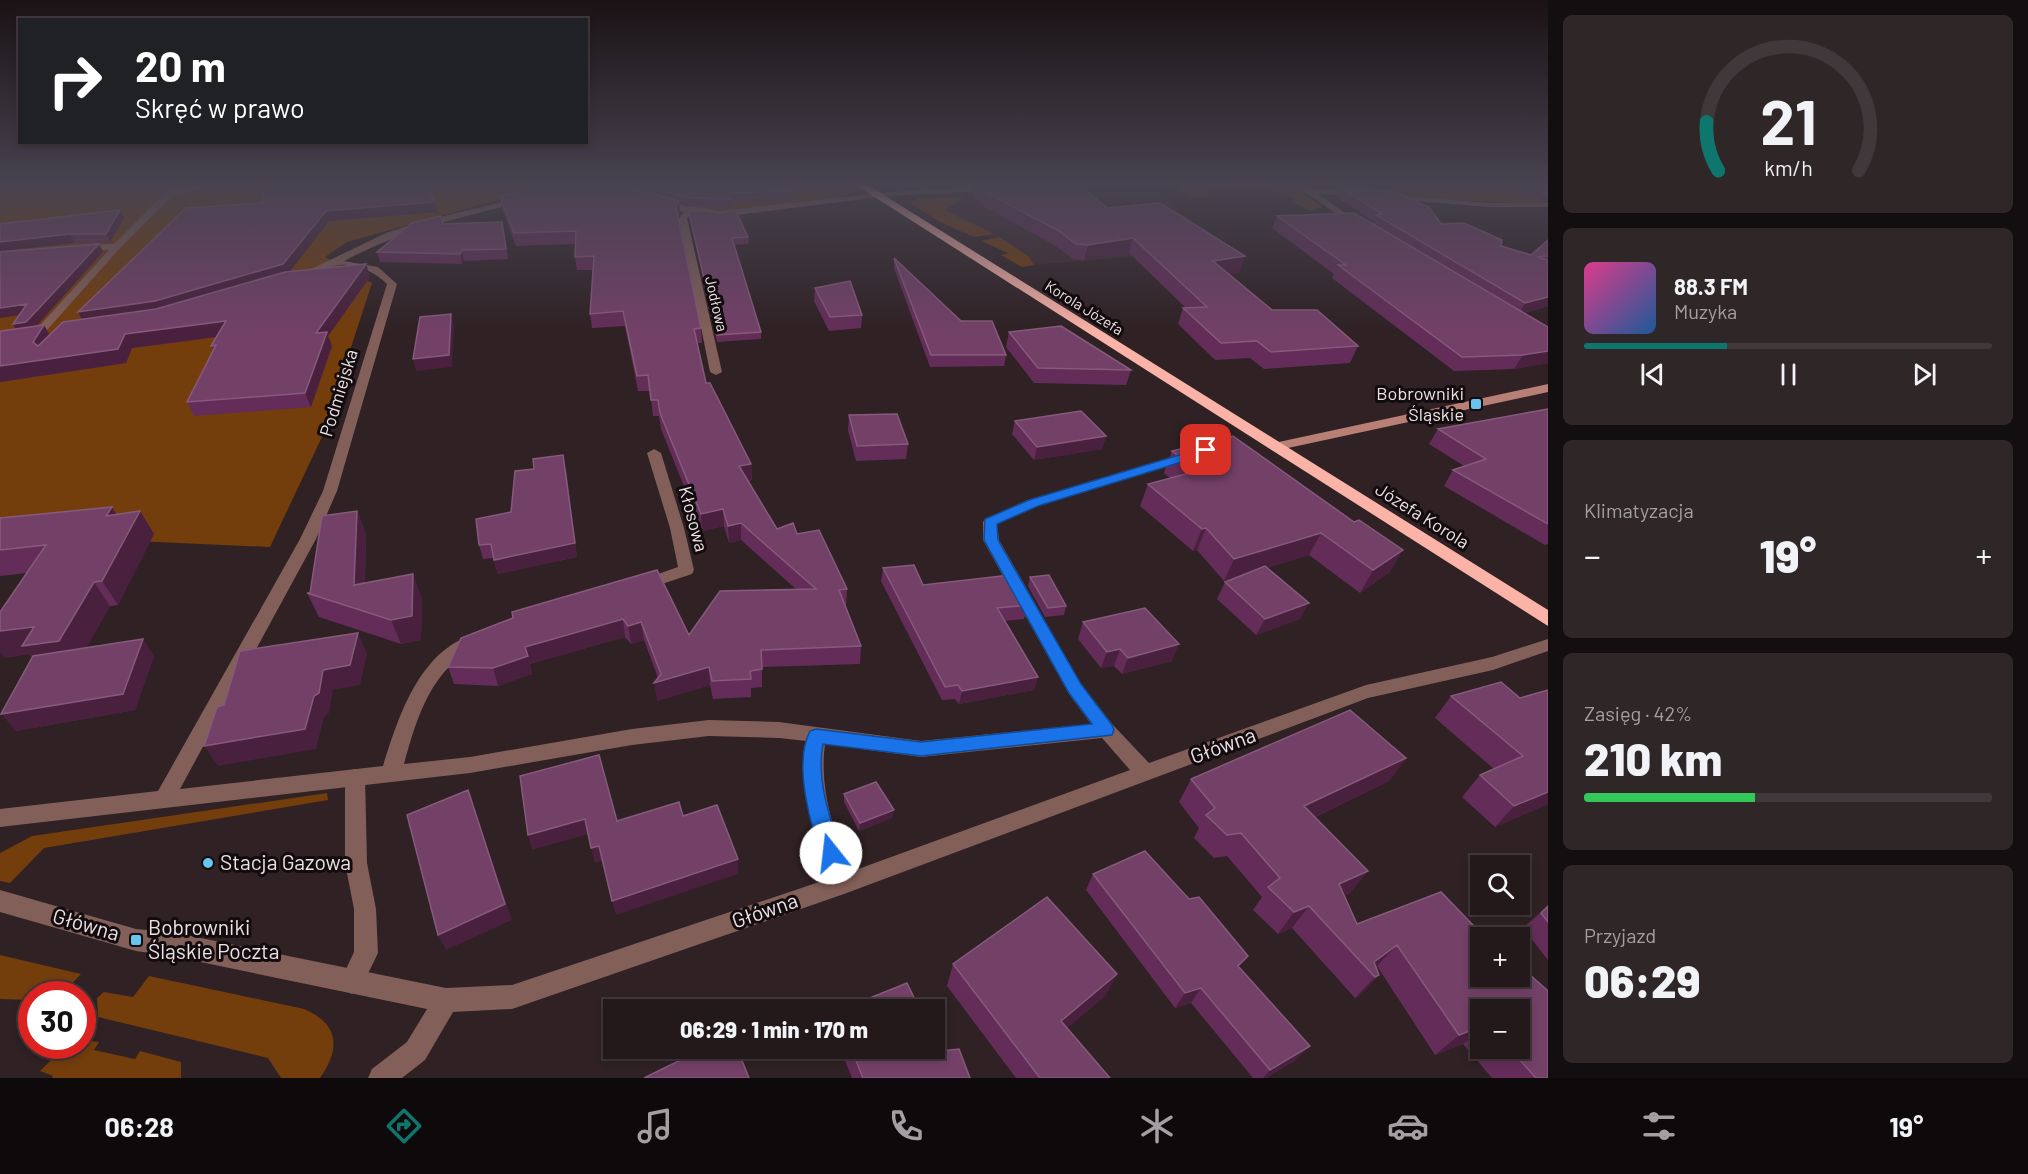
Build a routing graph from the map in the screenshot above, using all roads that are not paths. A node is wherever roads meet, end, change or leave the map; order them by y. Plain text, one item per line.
1 (131, 232) edge
2 (399, 232) edge
3 (685, 232) edge
4 (934, 232) edge
5 (116, 247) junction
6 (75, 248) edge
7 (338, 263) junction
8 (294, 279) edge
9 (59, 332) edge
10 (716, 372) dead end
11 (1548, 388) edge
12 (1274, 447) junction
13 (1205, 451) edge
14 (654, 453) dead end
15 (633, 588) edge
16 (1548, 619) edge
17 (486, 635) edge
18 (1548, 645) edge
19 (1106, 730) junction
20 (816, 736) junction
21 (391, 774) junction
22 (1146, 774) junction
23 (355, 777) junction
24 (165, 798) junction
25 (0, 818) edge
26 (844, 884) junction
27 (0, 901) edge
28 (352, 982) junction
29 (446, 1000) junction
30 (381, 1078) edge

1 - 5 street
2 - 7 street
3 - 10 street, Jodłowa
4 - 12 highway, Korola Józefa
5 - 6 street
5 - 9 street
7 - 8 street
7 - 24 street, Podmiejska
11 - 12 street
12 - 16 highway, Józefa Korola
13 - 19 street
14 - 15 street, Kłosowa
17 - 21 street
18 - 22 street, Główna
19 - 20 street
19 - 22 street
20 - 21 street
20 - 26 street
21 - 23 street
22 - 26 street, Główna
23 - 24 street
23 - 28 street
24 - 25 street
26 - 29 street, Główna
27 - 28 street, Główna
28 - 29 street, Główna
29 - 30 street

